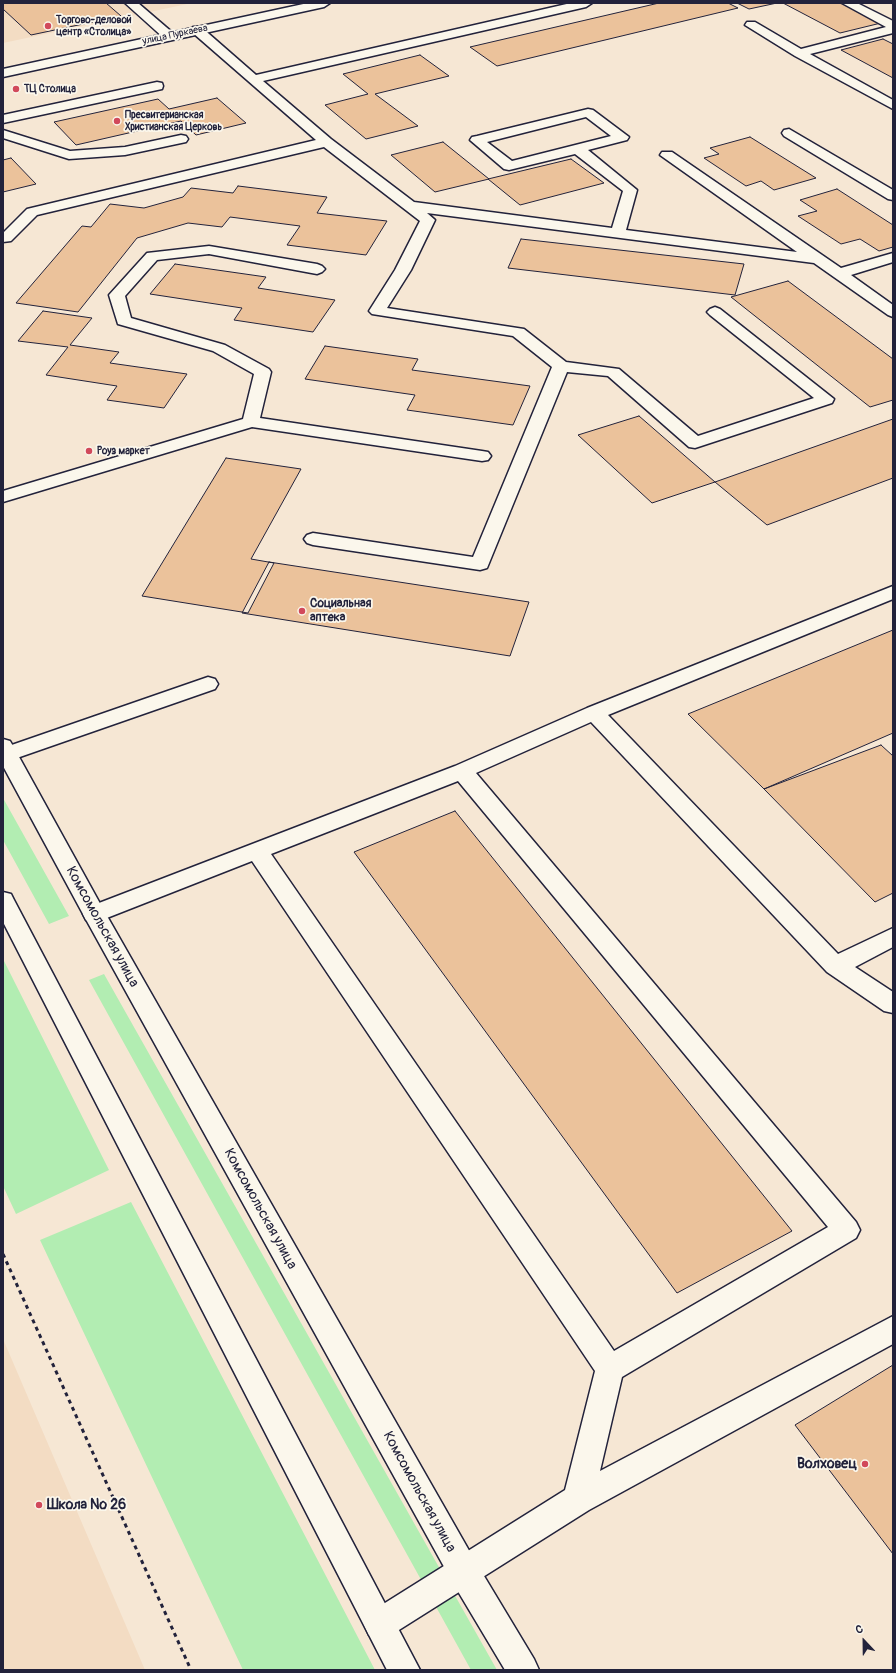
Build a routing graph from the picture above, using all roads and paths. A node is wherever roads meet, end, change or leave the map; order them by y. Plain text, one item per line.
1 (131, 3) edge
2 (324, 3) edge
3 (586, 3) edge
4 (848, 3) edge
5 (751, 25) dead end
6 (893, 28) edge
7 (197, 30) junction
8 (169, 36) junction
9 (799, 53) junction
10 (3, 73) edge
11 (253, 79) junction
12 (157, 86) dead end
13 (893, 105) edge
14 (3, 119) edge
15 (790, 133) dead end
16 (3, 134) edge
17 (181, 139) dead end
18 (326, 142) junction
19 (578, 149) junction
20 (667, 155) dead end
21 (893, 196) edge
22 (410, 206) junction
23 (618, 233) junction
24 (6, 238) dead end
25 (893, 256) edge
26 (818, 259) junction
27 (317, 269) dead end
28 (839, 274) junction
29 (715, 312) dead end
30 (893, 312) edge
31 (561, 366) junction
32 (251, 422) junction
33 (482, 456) dead end
34 (3, 497) edge
35 (314, 539) dead end
36 (893, 592) edge
37 (208, 684) dead end
38 (594, 713) junction
39 (5, 750) edge
40 (462, 771) junction
41 (257, 851) junction
42 (3, 900) edge
43 (94, 914) junction
44 (893, 936) edge
45 (835, 966) junction
46 (893, 1004) edge
47 (3, 1254) edge
48 (893, 1329) edge
49 (610, 1369) junction
50 (578, 1499) junction
51 (464, 1572) junction
52 (380, 1624) junction
53 (191, 1670) edge
54 (404, 1670) edge
55 (523, 1670) edge

1 - 8 main road
2 - 7 main road, улица Пуркаева
3 - 11 main road
4 - 6 main road
5 - 9 main road
6 - 9 main road
7 - 8 main road, улица Пуркаева
7 - 11 main road
8 - 10 main road, улица Пуркаева
9 - 13 main road
11 - 18 main road
12 - 14 main road
15 - 21 main road
16 - 17 main road
18 - 22 main road
18 - 24 main road
19 - 19 main road
19 - 23 main road
20 - 26 main road
22 - 23 main road
22 - 31 main road
23 - 26 main road
25 - 28 main road
26 - 28 main road
27 - 32 main road
28 - 30 main road
29 - 31 main road
31 - 35 main road
32 - 33 main road
32 - 34 main road
36 - 38 main road
37 - 39 main road
38 - 40 main road
38 - 45 main road
39 - 43 main road, Комсомольская улица
40 - 41 main road
40 - 49 main road
41 - 43 main road
41 - 49 main road
42 - 52 main road
43 - 51 main road, Комсомольская улица
44 - 45 main road
45 - 46 main road
47 - 53 path
48 - 50 main road
49 - 50 main road
50 - 51 main road
51 - 52 main road
51 - 55 main road, Комсомольская улица
52 - 54 main road

